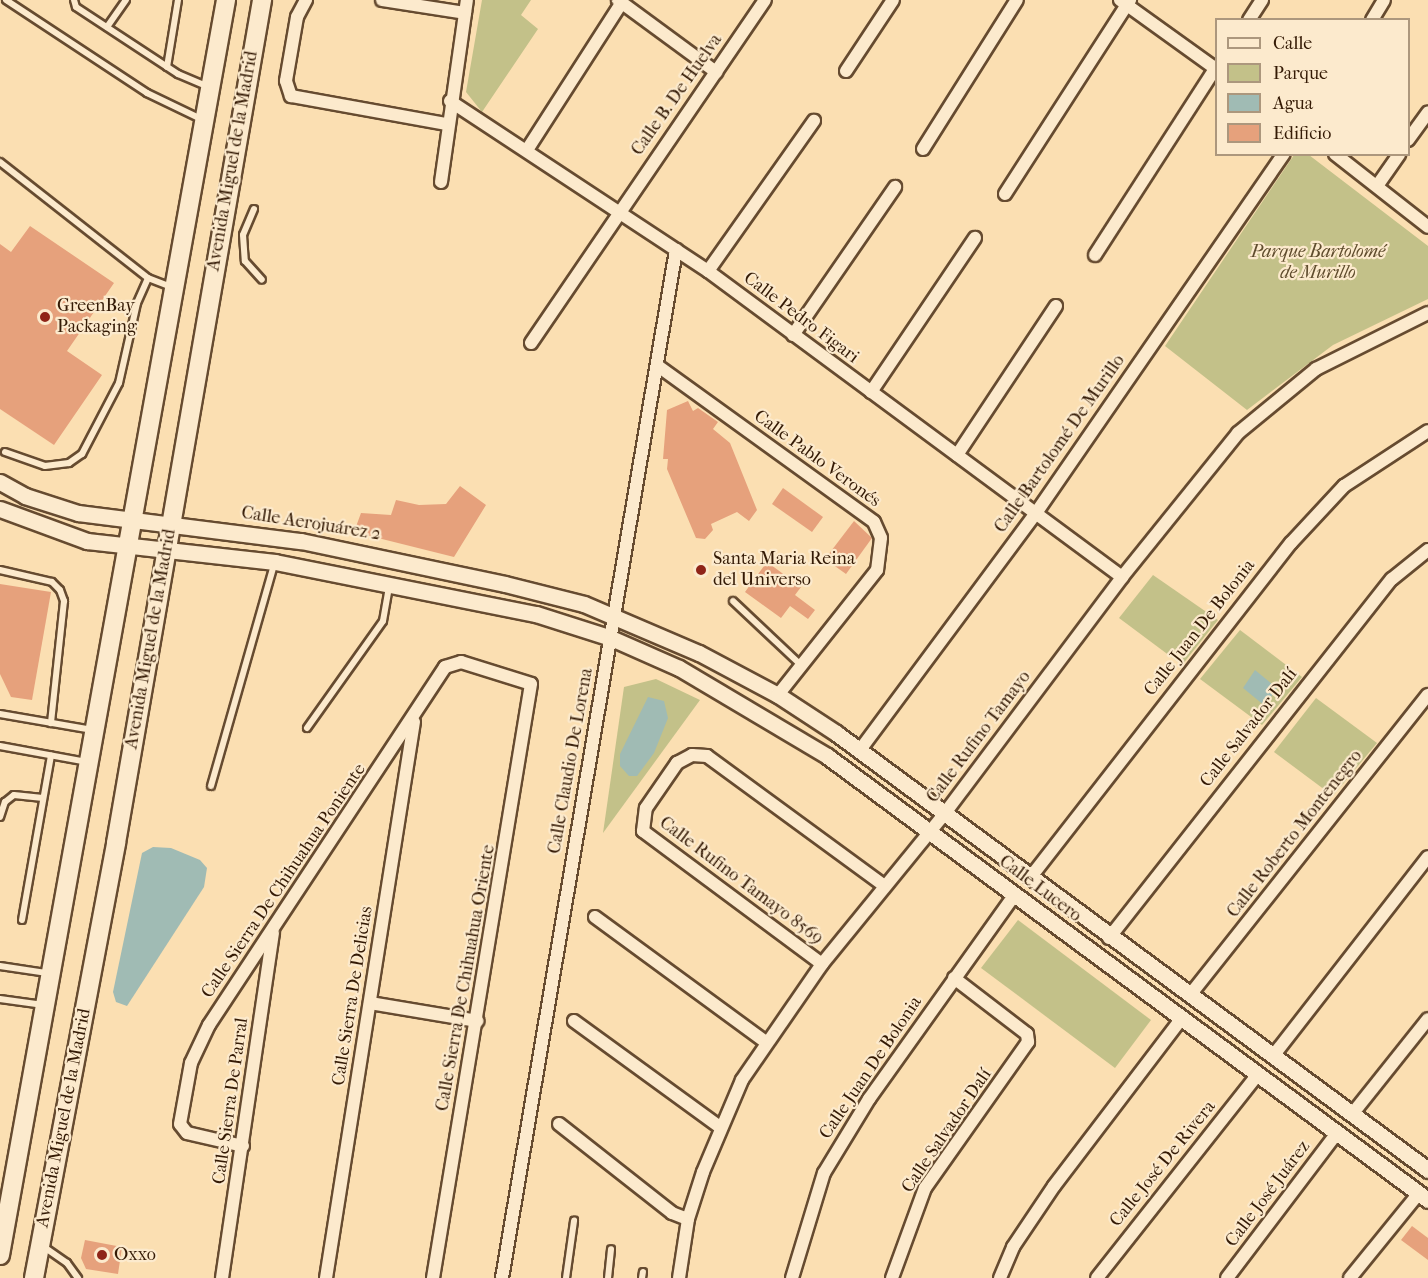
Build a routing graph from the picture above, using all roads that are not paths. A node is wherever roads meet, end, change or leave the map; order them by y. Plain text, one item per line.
1 (6, 0) edge
2 (74, 0) edge
3 (126, 0) edge
4 (178, 0) edge
5 (226, 0) edge
6 (262, 0) edge
7 (306, 0) edge
8 (382, 0) edge
9 (765, 0) edge
10 (893, 0) edge
11 (1017, 0) edge
12 (1262, 0) edge
13 (1384, 0) edge
14 (620, 1) edge
15 (1126, 1) edge
16 (466, 6) edge
17 (1250, 18) edge
18 (1373, 18) edge
19 (107, 27) junction
20 (166, 67) junction
21 (1215, 67) edge
22 (1215, 70) edge
23 (846, 71) dead end
24 (716, 72) junction
25 (210, 87) junction
26 (450, 101) junction
27 (1428, 112) edge
28 (204, 121) junction
29 (814, 121) dead end
30 (447, 124) junction
31 (1410, 137) edge
32 (923, 149) dead end
33 (527, 150) junction
34 (1283, 156) edge
35 (1338, 156) edge
36 (1398, 156) edge
37 (0, 162) edge
38 (441, 182) dead end
39 (1377, 186) junction
40 (895, 187) dead end
41 (1005, 194) dead end
42 (254, 209) dead end
43 (617, 212) junction
44 (1428, 227) edge
45 (975, 238) dead end
46 (676, 250) junction
47 (1095, 255) dead end
48 (708, 271) junction
49 (148, 278) junction
50 (262, 280) dead end
51 (175, 288) junction
52 (1056, 306) dead end
53 (1428, 313) edge
54 (793, 335) junction
55 (531, 343) dead end
56 (658, 366) junction
57 (871, 392) junction
58 (1428, 431) edge
59 (5, 452) dead end
60 (957, 455) junction
61 (0, 482) edge
62 (0, 509) edge
63 (1036, 513) junction
64 (93, 515) junction
65 (134, 518) junction
66 (171, 523) junction
67 (87, 541) junction
68 (129, 545) junction
69 (165, 549) junction
70 (1428, 550) edge
71 (275, 562) junction
72 (0, 570) edge
73 (1122, 577) junction
74 (390, 582) junction
75 (733, 601) dead end
76 (615, 617) junction
77 (610, 638) junction
78 (801, 666) junction
79 (531, 684) joint
80 (778, 695) junction
81 (1428, 695) edge
82 (0, 714) edge
83 (414, 719) junction
84 (51, 723) junction
85 (307, 729) dead end
86 (96, 731) junction
87 (0, 746) edge
88 (860, 750) junction
89 (51, 756) junction
90 (90, 762) junction
91 (211, 786) dead end
92 (43, 798) junction
93 (945, 813) junction
94 (0, 817) edge
95 (930, 830) junction
96 (1428, 857) edge
97 (1030, 878) junction
98 (883, 885) junction
99 (1015, 894) junction
100 (595, 916) dead end
101 (22, 920) dead end
102 (274, 929) junction
103 (1109, 938) junction
104 (822, 964) junction
105 (0, 966) edge
106 (54, 973) junction
107 (954, 978) junction
108 (1190, 995) junction
109 (0, 999) edge
110 (370, 1003) junction
111 (48, 1005) junction
112 (1181, 1018) junction
113 (1428, 1019) edge
114 (477, 1022) junction
115 (574, 1022) dead end
116 (768, 1043) junction
117 (1273, 1056) junction
118 (1258, 1074) junction
119 (1353, 1113) junction
120 (559, 1124) dead end
121 (720, 1127) junction
122 (1338, 1132) junction
123 (243, 1146) junction
124 (1428, 1170) edge
125 (1423, 1196) edge
126 (688, 1220) junction
127 (574, 1221) dead end
128 (2, 1234) edge
129 (40, 1245) junction
130 (611, 1249) dead end
131 (0, 1255) edge
132 (34, 1278) edge
133 (78, 1278) edge
134 (222, 1278) edge
135 (326, 1278) edge
136 (433, 1278) edge
137 (502, 1278) edge
138 (566, 1278) edge
139 (608, 1278) edge
140 (679, 1278) edge
141 (792, 1278) edge
142 (892, 1278) edge
143 (1000, 1278) edge
144 (1098, 1278) edge
145 (1227, 1278) edge
146 (1350, 1278) edge

1 - 28 lane
2 - 19 lane
3 - 19 lane
4 - 20 lane
5 - 25 main road, Avenida Miguel de la Madrid
6 - 66 main road, Avenida Miguel de la Madrid
7 - 30 street
8 - 16 street
9 - 24 street, Calle B. De Huelva
10 - 23 street
11 - 32 street
12 - 17 street
13 - 18 street
14 - 24 street
14 - 33 street
15 - 21 street
15 - 41 street
16 - 26 street
19 - 20 lane
20 - 25 lane
22 - 47 street
24 - 43 street, Calle B. De Huelva
25 - 28 main road, Avenida Miguel de la Madrid
26 - 30 street
26 - 33 street, Calle Pedro Figari
27 - 31 street
28 - 51 main road, Avenida Miguel de la Madrid
29 - 48 street
30 - 38 street
33 - 43 street, Calle Pedro Figari
34 - 63 street, Calle Bartolomé De Murillo
35 - 39 street
36 - 39 street
37 - 49 lane
39 - 44 street
40 - 54 street
42 - 50 lane
43 - 46 street, Calle Pedro Figari
43 - 55 street, Calle B. De Huelva
45 - 57 street
46 - 48 street, Calle Pedro Figari
46 - 56 street, Calle Claudio De Lorena
48 - 54 street, Calle Pedro Figari
49 - 51 lane
49 - 59 lane
51 - 65 main road, Avenida Miguel de la Madrid
52 - 60 street
53 - 73 street, Calle Rufino Tamayo
54 - 57 street, Calle Pedro Figari
56 - 76 street, Calle Claudio De Lorena
56 - 78 street, Calle Pablo Veronés
57 - 60 street, Calle Pedro Figari
58 - 97 street, Calle Juan De Bolonia
60 - 63 street, Calle Pedro Figari
61 - 64 street, Calle Aerojuárez 2
62 - 67 street
63 - 73 street, Calle Pedro Figari
63 - 88 street, Calle Bartolomé De Murillo
64 - 65 street, Calle Aerojuárez 2
64 - 67 street
65 - 66 street, Calle Aerojuárez 2
65 - 68 main road, Avenida Miguel de la Madrid
66 - 69 main road, Avenida Miguel de la Madrid
66 - 76 street, Calle Aerojuárez 2
67 - 68 street
68 - 69 street
68 - 86 main road, Avenida Miguel de la Madrid
69 - 71 street
69 - 129 main road, Avenida Miguel de la Madrid
70 - 103 street, Calle Salvador Dalí
71 - 74 street
71 - 91 lane
72 - 84 lane
73 - 93 street, Calle Rufino Tamayo
74 - 77 street
74 - 85 lane
75 - 78 lane
76 - 77 street, Calle Claudio De Lorena
76 - 80 street, Calle Lucero
77 - 95 street, Calle Lucero
77 - 137 street, Calle Claudio De Lorena
78 - 80 street, Calle Pablo Veronés
79 - 83 street, Calle Sierra De Chihuahua Poniente
79 - 114 street, Calle Sierra De Chihuahua Oriente
80 - 88 street, Calle Lucero
81 - 108 street, Calle Roberto Montenegro
82 - 84 lane
83 - 102 street, Calle Sierra De Chihuahua Poniente
83 - 110 street, Calle Sierra De Delicias
84 - 86 lane
86 - 90 main road, Avenida Miguel de la Madrid
87 - 89 lane
88 - 93 street, Calle Lucero
89 - 90 lane
89 - 92 lane
90 - 106 main road, Avenida Miguel de la Madrid
92 - 94 lane
92 - 101 lane
93 - 95 street, Calle Rufino Tamayo
93 - 97 street, Calle Lucero
95 - 98 street, Calle Rufino Tamayo
95 - 99 street, Calle Lucero
96 - 117 street
97 - 103 street, Calle Lucero
98 - 104 street, Calle Rufino Tamayo
98 - 104 street, Calle Rufino Tamayo 8569
99 - 107 street, Calle Juan De Bolonia
99 - 112 street, Calle Lucero
100 - 116 street
102 - 123 street, Calle Sierra De Parral
102 - 123 street, Calle Sierra De Chihuahua Poniente
103 - 108 street, Calle Lucero
104 - 116 street, Calle Rufino Tamayo
105 - 106 lane
106 - 111 main road, Avenida Miguel de la Madrid
107 - 141 street, Calle Juan De Bolonia
107 - 142 street, Calle Salvador Dalí
108 - 117 street, Calle Lucero
109 - 111 lane
110 - 114 street
110 - 135 street, Calle Sierra De Delicias
111 - 128 main road, Avenida Miguel de la Madrid
112 - 118 street, Calle Lucero
112 - 143 street
113 - 119 street
114 - 136 street, Calle Sierra De Chihuahua Oriente
115 - 121 street
116 - 121 street, Calle Rufino Tamayo
117 - 119 street, Calle Lucero
118 - 122 street, Calle Lucero
118 - 144 street, Calle José De Rivera
119 - 124 street, Calle Lucero
120 - 126 street
121 - 126 street, Calle Rufino Tamayo
122 - 125 street, Calle Lucero
122 - 145 street, Calle José Juárez
123 - 134 street, Calle Sierra De Parral
125 - 146 street
126 - 140 street, Calle Rufino Tamayo
127 - 138 lane
128 - 131 main road, Avenida Miguel de la Madrid
129 - 132 main road, Avenida Miguel de la Madrid
129 - 133 lane
130 - 139 lane

